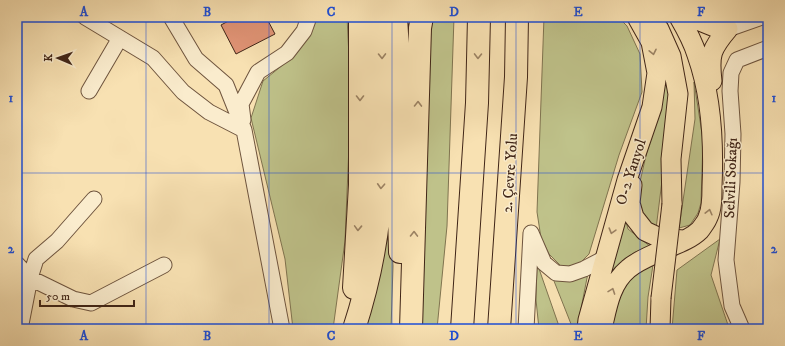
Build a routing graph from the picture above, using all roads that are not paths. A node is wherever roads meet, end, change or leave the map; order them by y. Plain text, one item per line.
1 (86, 17) edge
2 (171, 17) edge
3 (309, 17) edge
4 (360, 17) edge
5 (381, 17) edge
6 (396, 17) edge
7 (402, 17) edge
8 (422, 17) edge
9 (479, 17) edge
10 (517, 17) edge
11 (638, 17) edge
12 (649, 17) edge
13 (664, 17) edge
14 (679, 17) edge
15 (690, 17) edge
16 (762, 17) edge
17 (728, 29) junction
18 (120, 38) junction
19 (768, 48) edge
20 (398, 51) junction
21 (516, 77) junction
22 (89, 91) dead end
23 (477, 103) junction
24 (712, 126) junction
25 (244, 130) junction
26 (634, 159) junction
27 (94, 199) dead end
28 (672, 204) junction
29 (684, 240) junction
30 (605, 258) junction
31 (17, 264) edge
32 (164, 265) dead end
33 (30, 278) junction
34 (20, 329) edge
35 (282, 329) edge
36 (349, 329) edge
37 (354, 329) edge
38 (404, 329) edge
39 (411, 329) edge
40 (451, 329) edge
41 (462, 329) edge
42 (499, 329) edge
43 (510, 329) edge
44 (526, 329) edge
45 (587, 329) edge
46 (602, 329) edge
47 (660, 329) edge
48 (742, 329) edge

1 - 18 street
2 - 25 street
3 - 25 street
4 -> 36 highway
5 -> 37 highway
6 - 20 highway
7 - 20 highway
39 -> 8 highway
9 -> 23 highway
10 - 21 highway, 2. Çevre Yolu
11 -> 26 main road, O-2 Yanyol
12 - 28 main road
13 - 28 main road
14 - 24 main road
15 - 17 main road
16 - 17 street
17 - 24 main road
18 - 22 street
18 - 25 street
19 - 48 street, Selvili Sokağı
20 - 38 highway
21 - 42 highway, 2. Çevre Yolu
21 - 43 highway
23 - 40 highway
23 - 41 highway
29 -> 24 main road
25 - 35 street
26 - 29 main road
26 -> 30 main road, O-2 Yanyol
27 - 33 street
28 - 47 main road, bridge
46 -> 29 main road
30 - 44 street
30 - 45 main road, O-2 Yanyol
31 - 33 street
32 - 33 street
33 - 34 street

